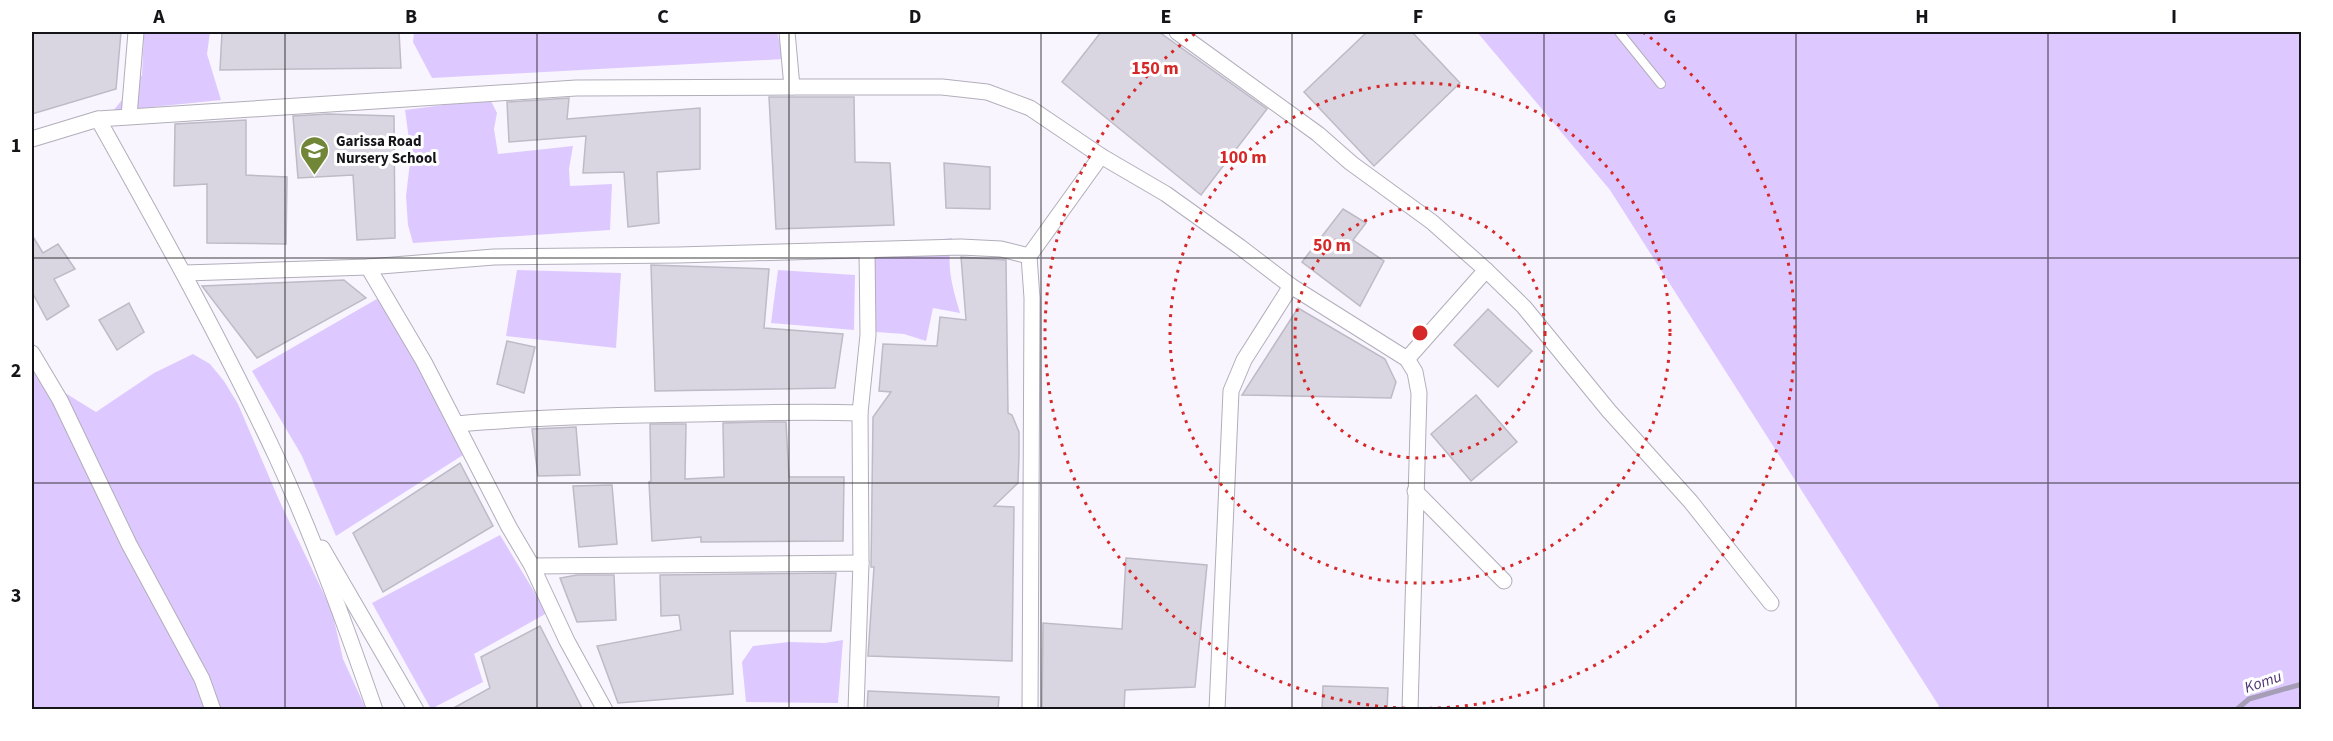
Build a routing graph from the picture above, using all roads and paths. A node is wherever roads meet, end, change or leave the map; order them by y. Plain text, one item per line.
1 (136, 32) edge
2 (787, 32) edge
3 (1177, 32) edge
4 (1619, 32) edge
5 (1661, 84) dead end
6 (792, 87) junction
7 (129, 116) junction
8 (98, 119) junction
9 (32, 139) edge
10 (1101, 156) junction
11 (867, 250) junction
12 (1029, 256) junction
13 (368, 267) junction
14 (1486, 270) junction
15 (185, 273) junction
16 (1291, 286) junction
17 (32, 354) edge
18 (1407, 359) junction
19 (860, 413) junction
20 (457, 424) junction
21 (1415, 490) junction
22 (298, 506) junction
23 (861, 563) junction
24 (532, 566) junction
25 (1504, 581) dead end
26 (1771, 603) dead end
27 (213, 710) edge
28 (375, 710) edge
29 (416, 710) edge
30 (605, 710) edge
31 (856, 710) edge
32 (1030, 710) edge
33 (1216, 710) edge
34 (1410, 710) edge

1 - 7 street
2 - 6 street
3 - 14 street
4 - 5 lane
6 - 7 street
6 - 10 street
7 - 8 street
8 - 9 street
8 - 15 street
10 - 12 street
10 - 16 street
11 - 12 street
11 - 13 street
11 - 19 street
12 - 32 street
13 - 15 street
13 - 20 street
14 - 18 street
14 - 26 street
15 - 22 street
16 - 18 street
16 - 33 street
17 - 27 street
18 - 21 street
19 - 20 street
19 - 23 street
20 - 24 street
21 - 25 street
21 - 34 street
22 - 28 street
22 - 29 street
23 - 24 street
23 - 31 street
24 - 30 street

